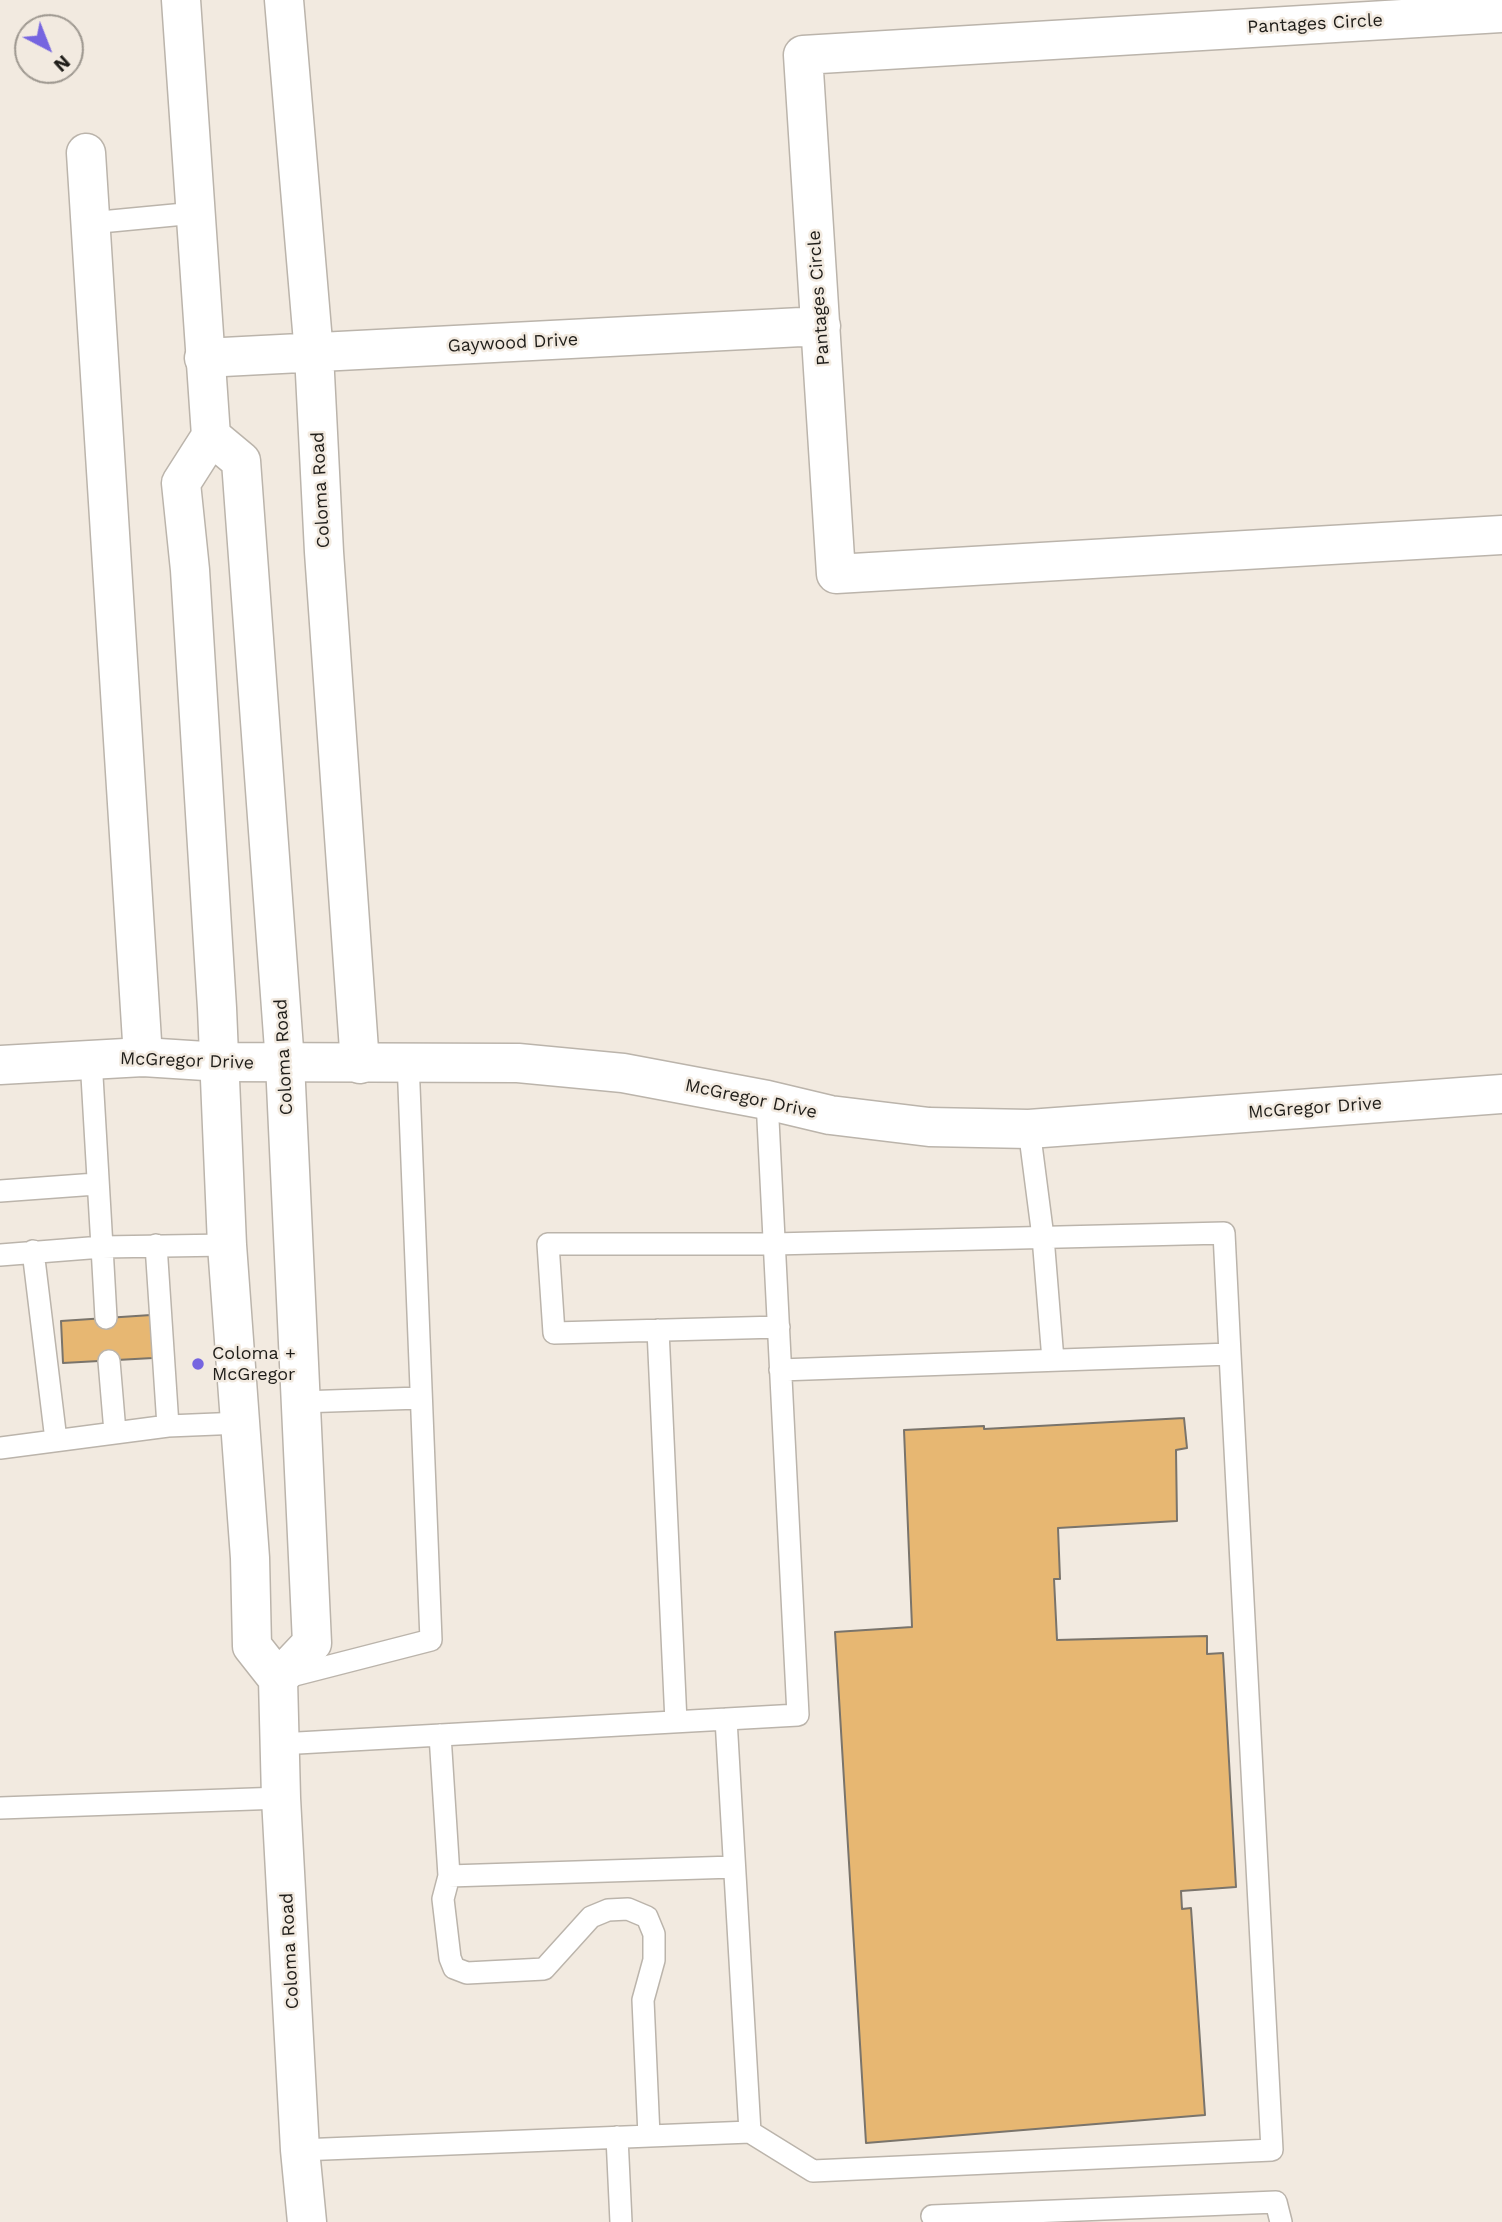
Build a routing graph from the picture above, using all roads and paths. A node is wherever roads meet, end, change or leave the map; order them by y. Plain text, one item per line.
1 (181, 0) edge
2 (284, 0) edge
3 (1502, 13) edge
4 (86, 153) dead end
5 (195, 213) junction
6 (90, 223) junction
7 (821, 326) junction
8 (314, 354) junction
9 (204, 358) junction
10 (211, 436) junction
11 (1502, 535) edge
12 (143, 1057) junction
13 (91, 1059) junction
14 (408, 1061) junction
15 (221, 1062) junction
16 (285, 1063) junction
17 (360, 1064) junction
18 (0, 1065) edge
19 (1502, 1094) edge
20 (767, 1100) junction
21 (1029, 1129) junction
22 (96, 1184) junction
23 (0, 1191) edge
24 (1043, 1237) junction
25 (774, 1244) junction
26 (156, 1245) junction
27 (228, 1245) junction
28 (102, 1247) junction
29 (33, 1251) junction
30 (0, 1255) edge
31 (106, 1318) dead end
32 (779, 1327) junction
33 (658, 1330) junction
34 (1230, 1354) junction
35 (1053, 1360) junction
36 (108, 1361) dead end
37 (780, 1370) junction
38 (420, 1398) junction
39 (300, 1402) junction
40 (241, 1423) junction
41 (167, 1426) junction
42 (115, 1432) junction
43 (56, 1440) junction
44 (0, 1448) edge
45 (278, 1679) junction
46 (726, 1719) junction
47 (676, 1721) junction
48 (440, 1735) junction
49 (280, 1744) junction
50 (281, 1798) junction
51 (0, 1808) edge
52 (734, 1867) junction
53 (449, 1876) junction
54 (750, 2132) junction
55 (649, 2136) junction
56 (617, 2137) junction
57 (300, 2150) junction
58 (932, 2216) dead end
59 (307, 2222) edge
60 (621, 2222) edge
61 (1281, 2222) edge

1 - 5 street
2 - 8 street, Coloma Road
3 - 7 street, Pantages Circle
4 - 6 street
5 - 6 lane
5 - 9 street
6 - 12 street
7 - 8 street, Gaywood Drive
7 - 11 street, Pantages Circle
8 - 9 street, Gaywood Drive
8 - 17 street, Coloma Road
9 - 10 street
10 - 15 street
10 - 16 street, Coloma Road
12 - 13 street, McGregor Drive
12 - 15 street, McGregor Drive
13 - 18 street, McGregor Drive
13 - 22 lane
14 - 17 street, McGregor Drive
14 - 20 street, McGregor Drive
14 - 38 lane
15 - 16 street, McGregor Drive
15 - 27 street
16 - 17 street, McGregor Drive
16 - 39 street, Coloma Road
19 - 21 street, McGregor Drive
20 - 21 street, McGregor Drive
20 - 25 lane
21 - 24 lane
22 - 23 lane
22 - 28 lane
24 - 25 lane
24 - 34 lane
24 - 35 lane
25 - 32 lane
25 - 33 lane
26 - 27 lane
26 - 28 lane
26 - 41 lane
27 - 40 street
28 - 29 lane
28 - 31 lane
29 - 30 lane
29 - 43 lane
32 - 33 lane
32 - 37 lane
33 - 47 lane
34 - 35 lane
34 - 54 lane
35 - 37 lane
36 - 42 lane
37 - 46 lane
38 - 39 lane
38 - 45 lane
39 - 45 street, Coloma Road
40 - 41 lane
40 - 45 street
41 - 42 lane
42 - 43 lane
43 - 44 lane
45 - 49 street, Coloma Road
46 - 47 lane
46 - 52 lane
47 - 48 lane
48 - 49 lane
48 - 53 lane
49 - 50 street, Coloma Road
50 - 51 lane
50 - 57 street, Coloma Road
52 - 53 lane
52 - 54 lane
53 - 55 lane
54 - 55 lane
55 - 56 lane
56 - 57 lane
56 - 60 lane
57 - 59 street, Coloma Road
58 - 61 lane

